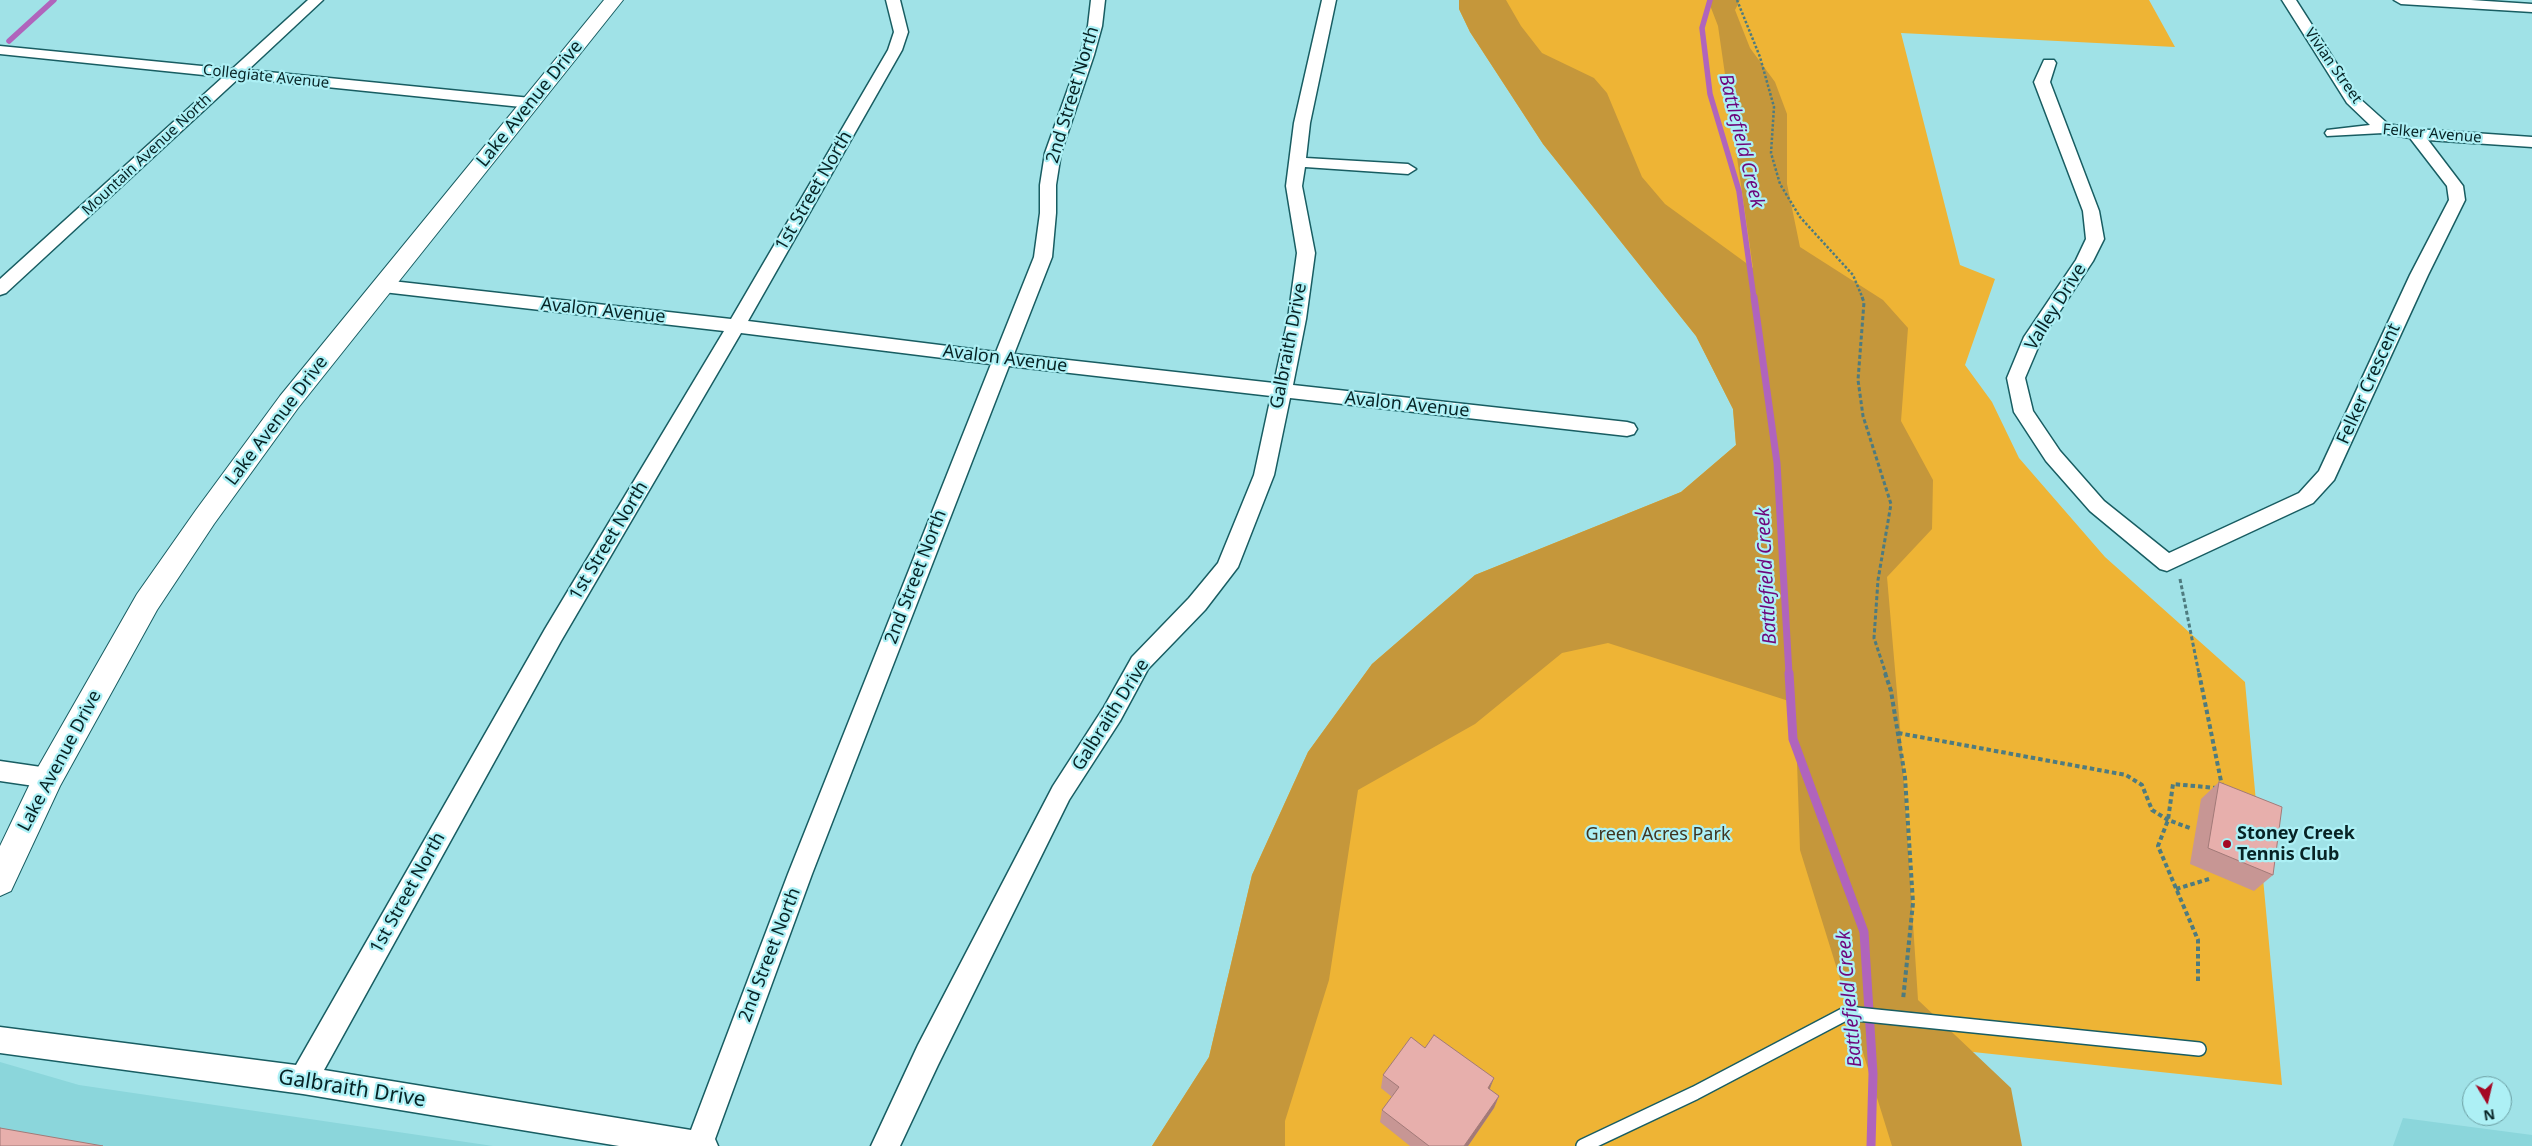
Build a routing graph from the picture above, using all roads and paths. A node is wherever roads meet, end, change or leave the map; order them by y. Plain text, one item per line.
1 (316, 0) edge
2 (614, 0) edge
3 (893, 0) edge
4 (1098, 0) edge
5 (1329, 0) edge
6 (1738, 0) edge
7 (2289, 0) edge
8 (2402, 0) edge
9 (2532, 8) edge
10 (0, 50) edge
11 (2049, 63) dead end
12 (234, 74) junction
13 (531, 103) junction
14 (2383, 128) junction
15 (2333, 133) dead end
16 (2415, 134) junction
17 (2532, 142) edge
18 (1298, 162) junction
19 (1408, 170) dead end
20 (383, 286) junction
21 (0, 290) edge
22 (736, 326) junction
23 (1001, 360) junction
24 (1281, 390) junction
25 (1627, 429) dead end
26 (2167, 563) junction
27 (1898, 733) junction
28 (0, 771) edge
29 (48, 778) junction
30 (2168, 820) junction
31 (2190, 828) dead end
32 (2209, 879) dead end
33 (0, 881) edge
34 (2176, 889) junction
35 (2198, 981) dead end
36 (1895, 1017) junction
37 (0, 1040) edge
38 (2199, 1049) dead end
39 (303, 1080) junction
40 (699, 1145) edge
41 (704, 1146) edge
42 (885, 1146) edge
43 (1583, 1146) edge

1 - 12 street, Mountain Avenue North
2 - 13 street, Lake Avenue Drive
3 - 22 street, 1st Street North
4 - 23 street, 2nd Street North
5 - 18 street, Galbraith Drive
6 - 27 path
7 - 14 street, Vivian Street
8 - 9 street
10 - 12 street, Collegiate Avenue
11 - 26 street, Valley Drive
12 - 13 street, Collegiate Avenue
12 - 21 street, Mountain Avenue North
13 - 20 street, Lake Avenue Drive
14 - 15 street, Felker Avenue
14 - 16 street, Felker Avenue
16 - 17 street, Felker Avenue
16 - 26 street, Felker Crescent
18 - 19 street
18 - 24 street, Galbraith Drive
20 - 22 street, Avalon Avenue
20 - 29 street, Lake Avenue Drive
22 - 23 street, Avalon Avenue
22 - 39 street, 1st Street North
23 - 24 street, Avalon Avenue
23 - 40 street, 2nd Street North
24 - 25 street, Avalon Avenue
24 - 42 street, Galbraith Drive
26 - 30 path
27 - 30 path
27 - 36 path
28 - 29 street
29 - 33 street, Lake Avenue Drive
30 - 31 path
30 - 34 path
32 - 34 path
34 - 35 path
36 - 38 lane
36 - 43 lane
37 - 39 street, Galbraith Drive
39 - 40 street, Galbraith Drive
40 - 41 street, Galbraith Drive

